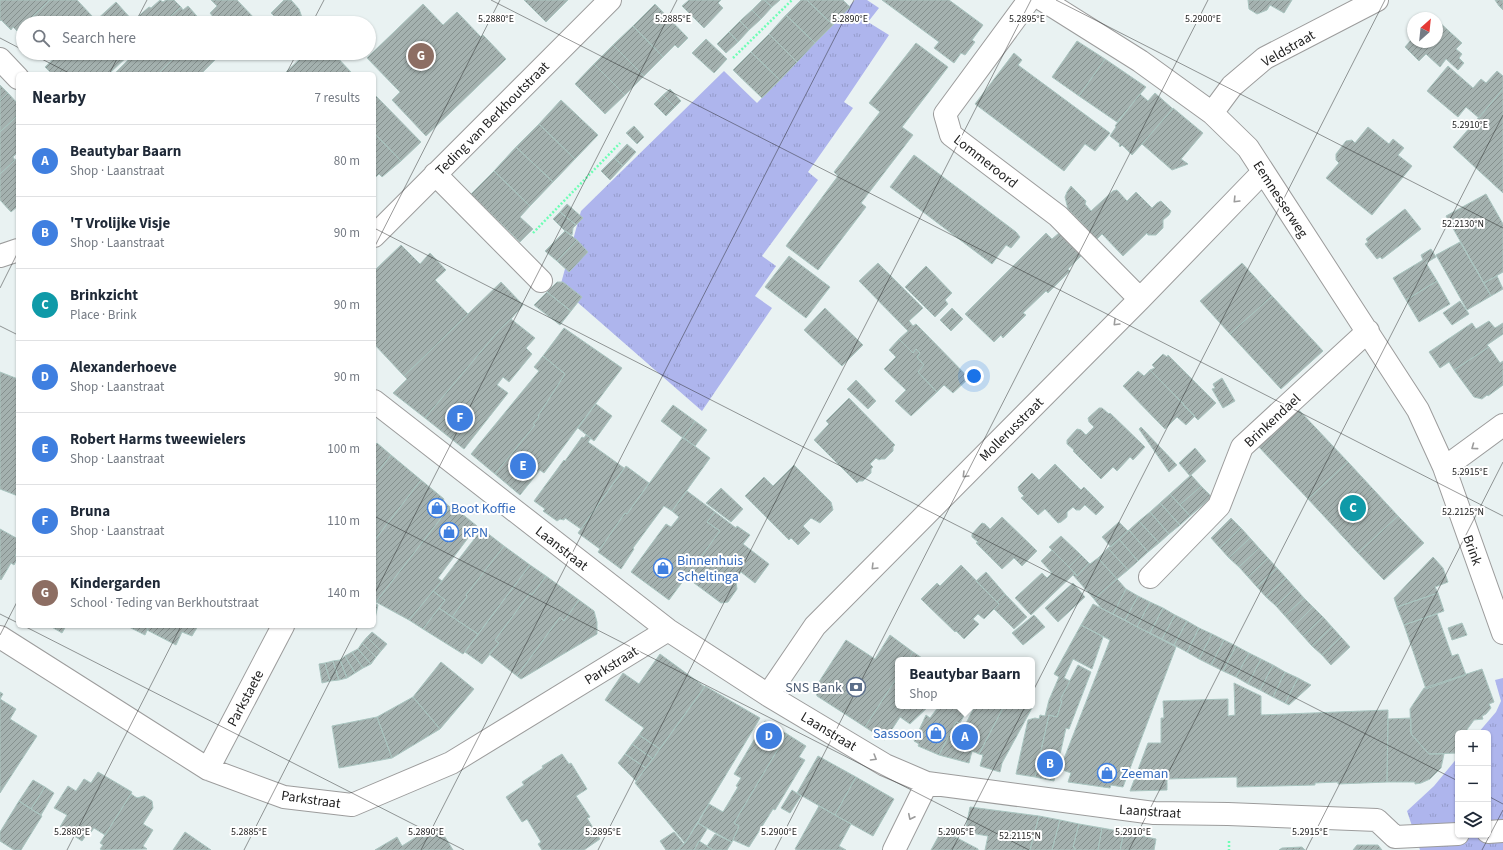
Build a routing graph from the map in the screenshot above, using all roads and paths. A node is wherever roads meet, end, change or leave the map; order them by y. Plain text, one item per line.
1 (610, 0) edge
2 (792, 0) edge
3 (1029, 0) edge
4 (1044, 0) edge
5 (1377, 0) edge
6 (733, 58) dead end
7 (0, 59) edge
8 (16, 76) edge
9 (1212, 113) junction
10 (620, 143) dead end
11 (1263, 172) junction
12 (435, 174) junction
13 (376, 234) edge
14 (514, 254) junction
15 (541, 281) dead end
16 (1140, 299) junction
17 (1368, 331) junction
18 (376, 403) edge
19 (1503, 425) edge
20 (1444, 467) junction
21 (1150, 577) dead end
22 (281, 628) edge
23 (668, 630) junction
24 (1503, 633) edge
25 (0, 637) edge
26 (768, 695) junction
27 (208, 769) junction
28 (927, 783) junction
29 (1503, 831) edge
30 (1491, 832) edge
31 (1455, 834) edge
32 (1394, 844) edge
33 (894, 850) edge
34 (1412, 850) edge

1 - 12 street, Teding van Berkhoutstraat
2 - 6 path
3 - 16 street, Lommeroord
4 - 9 street, Eemnesserweg
5 - 9 street, Veldstraat
7 - 8 street
9 - 11 street, Eemnesserweg
10 - 14 path
11 -> 16 street, Mollerusstraat
11 - 17 street, Eemnesserweg
12 - 13 street, Teding van Berkhoutstraat
12 - 14 street
14 - 15 street
16 -> 26 street, Mollerusstraat
17 - 20 street, Eemnesserweg
17 - 21 street, Brinkendael
18 - 23 street, Laanstraat
19 -> 20 street
20 - 24 street, Brink
22 - 27 street, Parkstaete
23 - 26 street, Laanstraat
23 - 27 street, Parkstraat
25 - 27 street, Parkstraat
26 -> 28 street, Laanstraat
28 - 32 street, Laanstraat
28 -> 33 street
29 - 30 street
31 - 32 street
32 - 34 street

